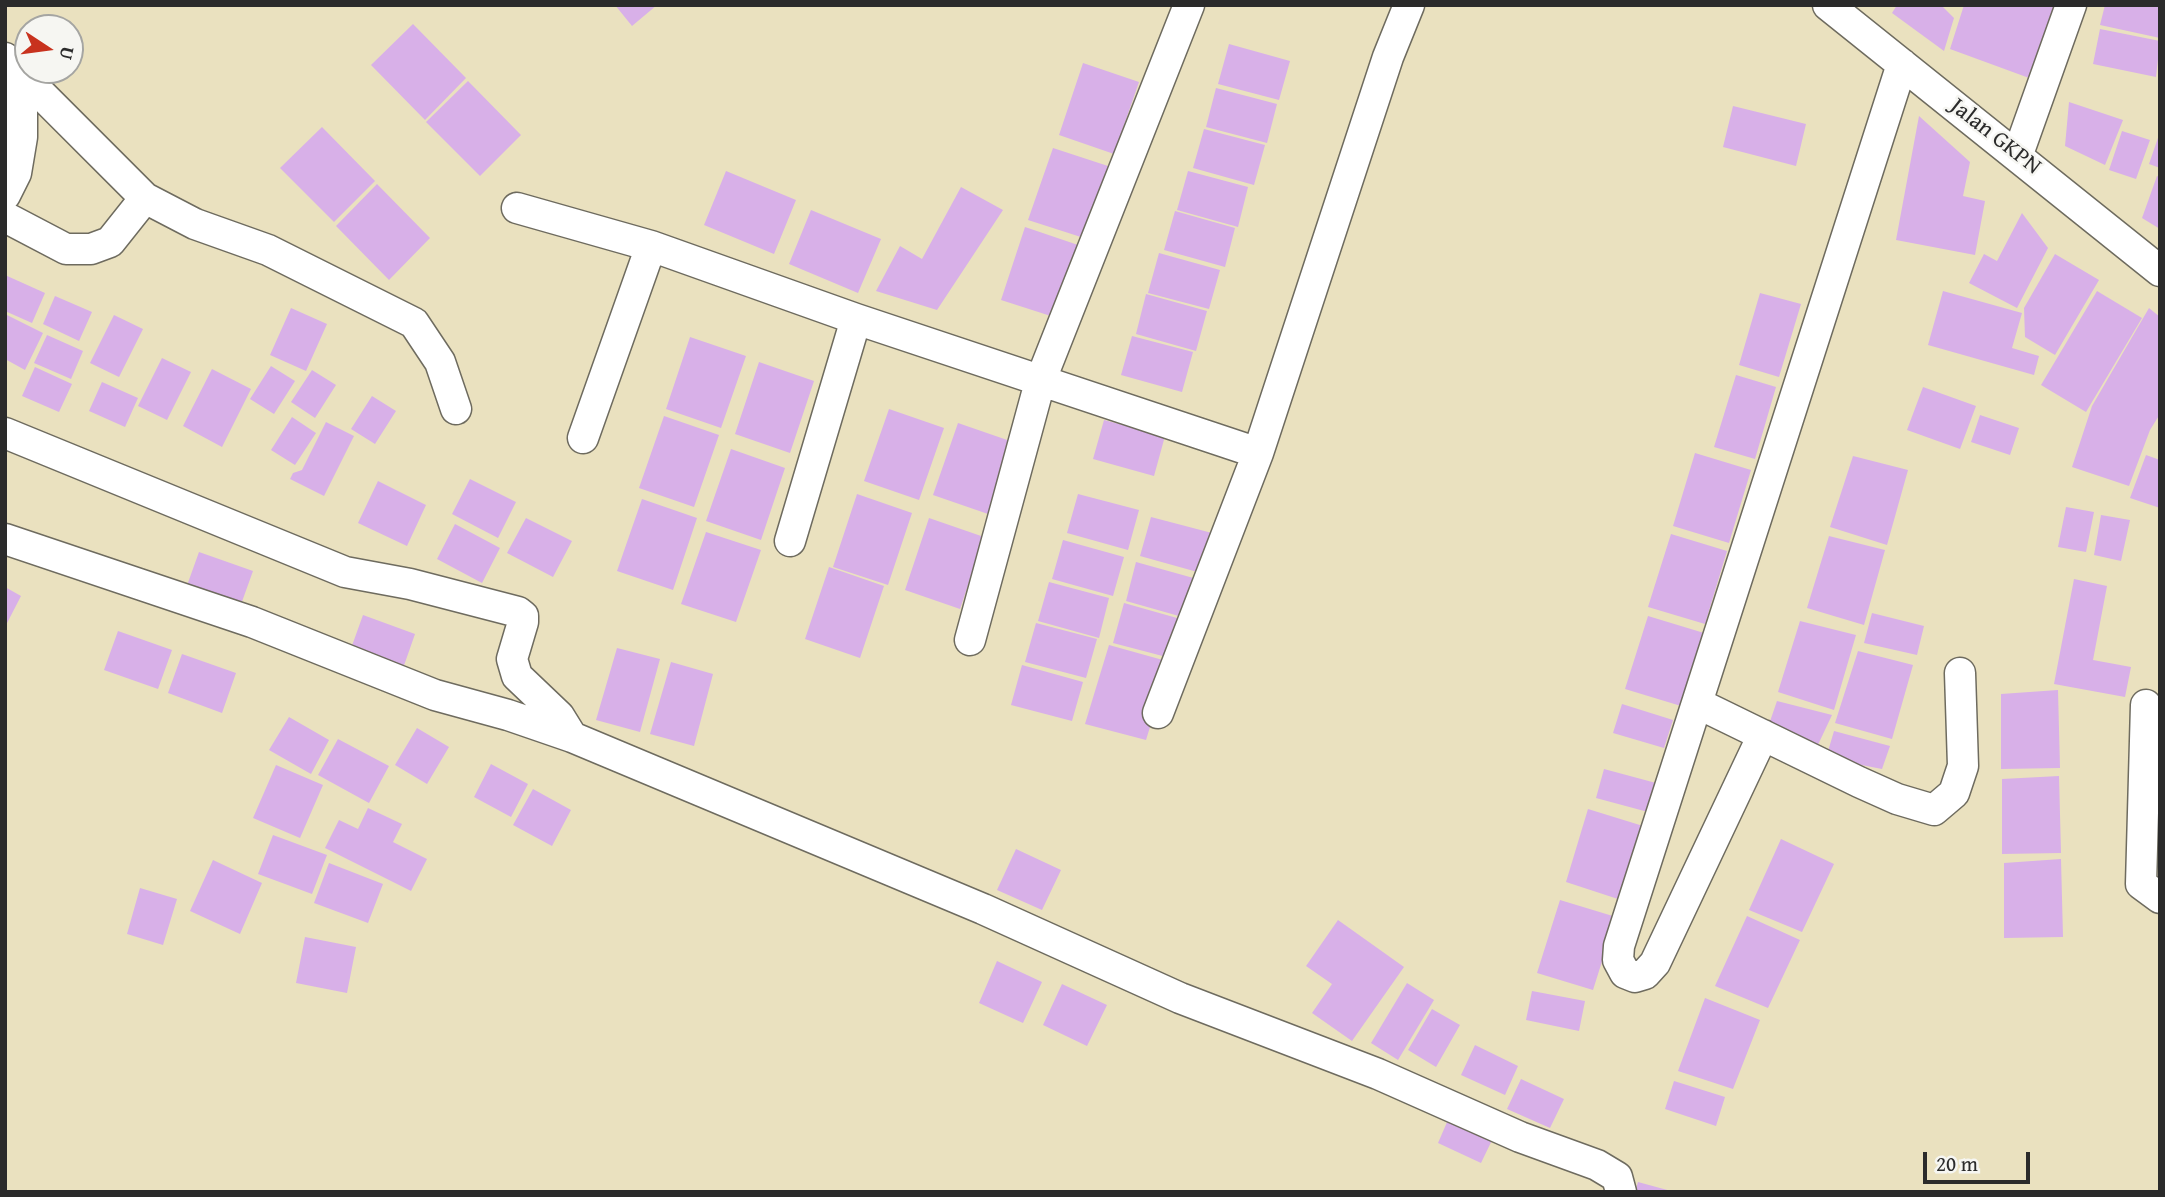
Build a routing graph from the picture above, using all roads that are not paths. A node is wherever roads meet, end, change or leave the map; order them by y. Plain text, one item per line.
1 (1189, 5) edge
2 (1409, 5) edge
3 (1828, 5) edge
4 (2071, 5) edge
5 (1902, 64) junction
6 (16, 84) edge
7 (32, 84) edge
8 (2018, 154) junction
9 (5, 195) edge
10 (145, 198) junction
11 (517, 208) dead end
12 (5, 217) edge
13 (651, 246) junction
14 (2160, 271) edge
15 (856, 319) junction
16 (1040, 382) junction
17 (456, 409) dead end
18 (5, 433) edge
19 (583, 438) dead end
20 (1258, 453) junction
21 (5, 539) edge
22 (790, 541) dead end
23 (970, 640) dead end
24 (1960, 673) dead end
25 (1699, 705) junction
26 (2146, 705) dead end
27 (1158, 713) dead end
28 (1763, 735) junction
29 (572, 737) junction
30 (2152, 778) edge
31 (2160, 898) edge
32 (1621, 1192) edge

1 - 16 street
2 - 20 street
3 - 5 street, Jalan GKPN
4 - 8 street
5 - 8 street, Jalan GKPN
5 - 25 street
6 - 9 street
7 - 10 street
8 - 14 street, Jalan GKPN
10 - 12 street
10 - 17 street
11 - 13 street
13 - 15 street
13 - 19 street
15 - 16 street
15 - 22 street
16 - 20 street
16 - 23 street
18 - 29 street
20 - 27 street
21 - 29 street
24 - 28 street
25 - 28 street
25 - 28 street
26 - 30 street
29 - 32 street
30 - 31 street

